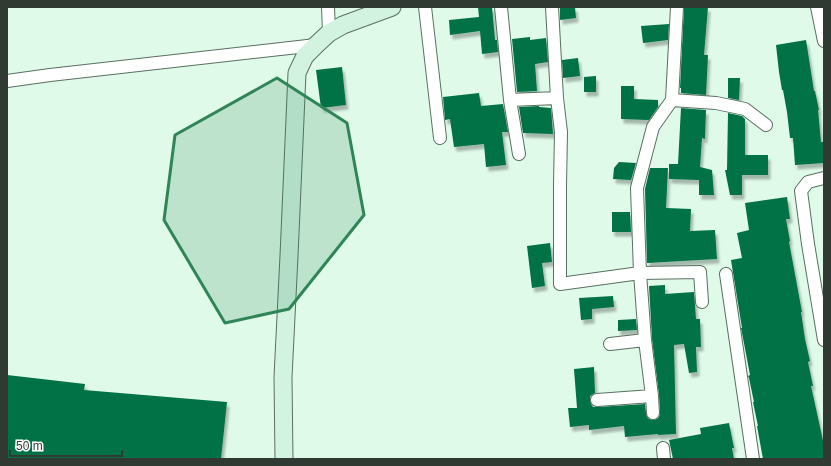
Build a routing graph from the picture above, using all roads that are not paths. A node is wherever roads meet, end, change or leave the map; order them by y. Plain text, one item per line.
1 (328, 7) edge
2 (392, 7) edge
3 (425, 7) edge
4 (501, 7) edge
5 (552, 7) edge
6 (677, 7) edge
7 (817, 7) edge
8 (329, 33) junction
9 (824, 41) edge
10 (316, 45) junction
11 (7, 81) edge
12 (557, 98) junction
13 (510, 100) junction
14 (672, 100) junction
15 (766, 125) dead end
16 (440, 138) dead end
17 (519, 154) dead end
18 (824, 178) edge
19 (640, 273) junction
20 (726, 274) dead end
21 (702, 302) dead end
22 (645, 340) junction
23 (824, 340) edge
24 (610, 344) dead end
25 (652, 396) junction
26 (597, 400) dead end
27 (653, 413) dead end
28 (284, 459) edge
29 (753, 459) edge

1 - 8 street
2 - 8 main road
3 - 16 street
4 - 13 street
5 - 12 street
6 - 14 street
7 - 9 street
8 - 10 main road
10 - 11 street
10 - 28 main road
12 - 13 street
12 - 19 street
13 - 17 street
14 - 15 street
14 - 19 street
18 - 23 street
19 - 21 street
19 - 22 street
20 - 29 street
22 - 24 street
22 - 25 street
25 - 26 street
25 - 27 street

